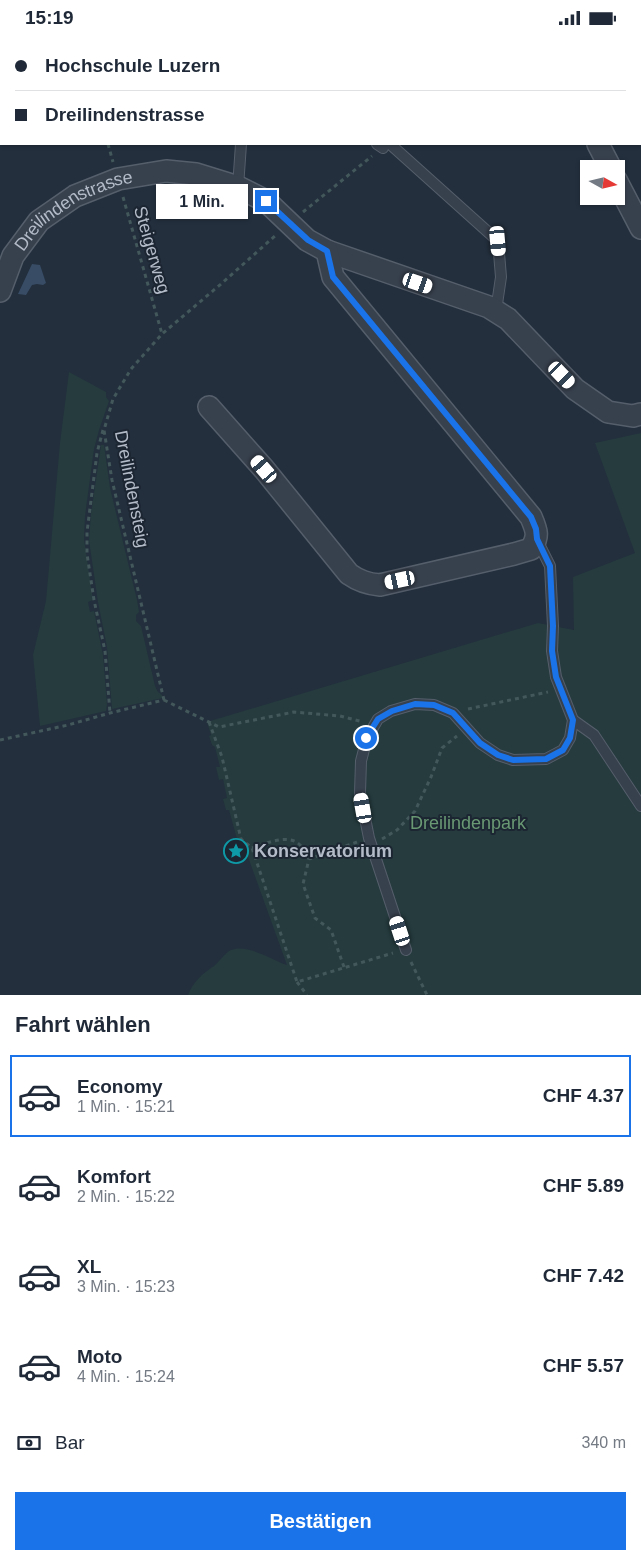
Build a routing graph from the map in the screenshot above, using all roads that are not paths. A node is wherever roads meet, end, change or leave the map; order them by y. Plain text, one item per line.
1 (241, 145) edge
2 (383, 145) edge
3 (599, 145) edge
4 (606, 160) edge
5 (238, 187) junction
6 (625, 197) edge
7 (641, 228) edge
8 (327, 251) junction
9 (0, 291) edge
10 (496, 311) junction
11 (209, 407) dead end
12 (641, 414) edge
13 (537, 539) junction
14 (573, 720) junction
15 (641, 806) edge
16 (406, 950) road end

1 - 5 lane
2 - 10 lane
3 - 4 street
5 - 8 street, Dreilindenstrasse
5 - 9 street, Dreilindenstrasse
6 - 7 street
8 - 10 street, Dreilindenstrasse
8 - 13 street
10 - 12 street, Dreilindenstrasse
11 - 13 street
13 - 14 lane
14 - 15 lane
14 - 16 lane

